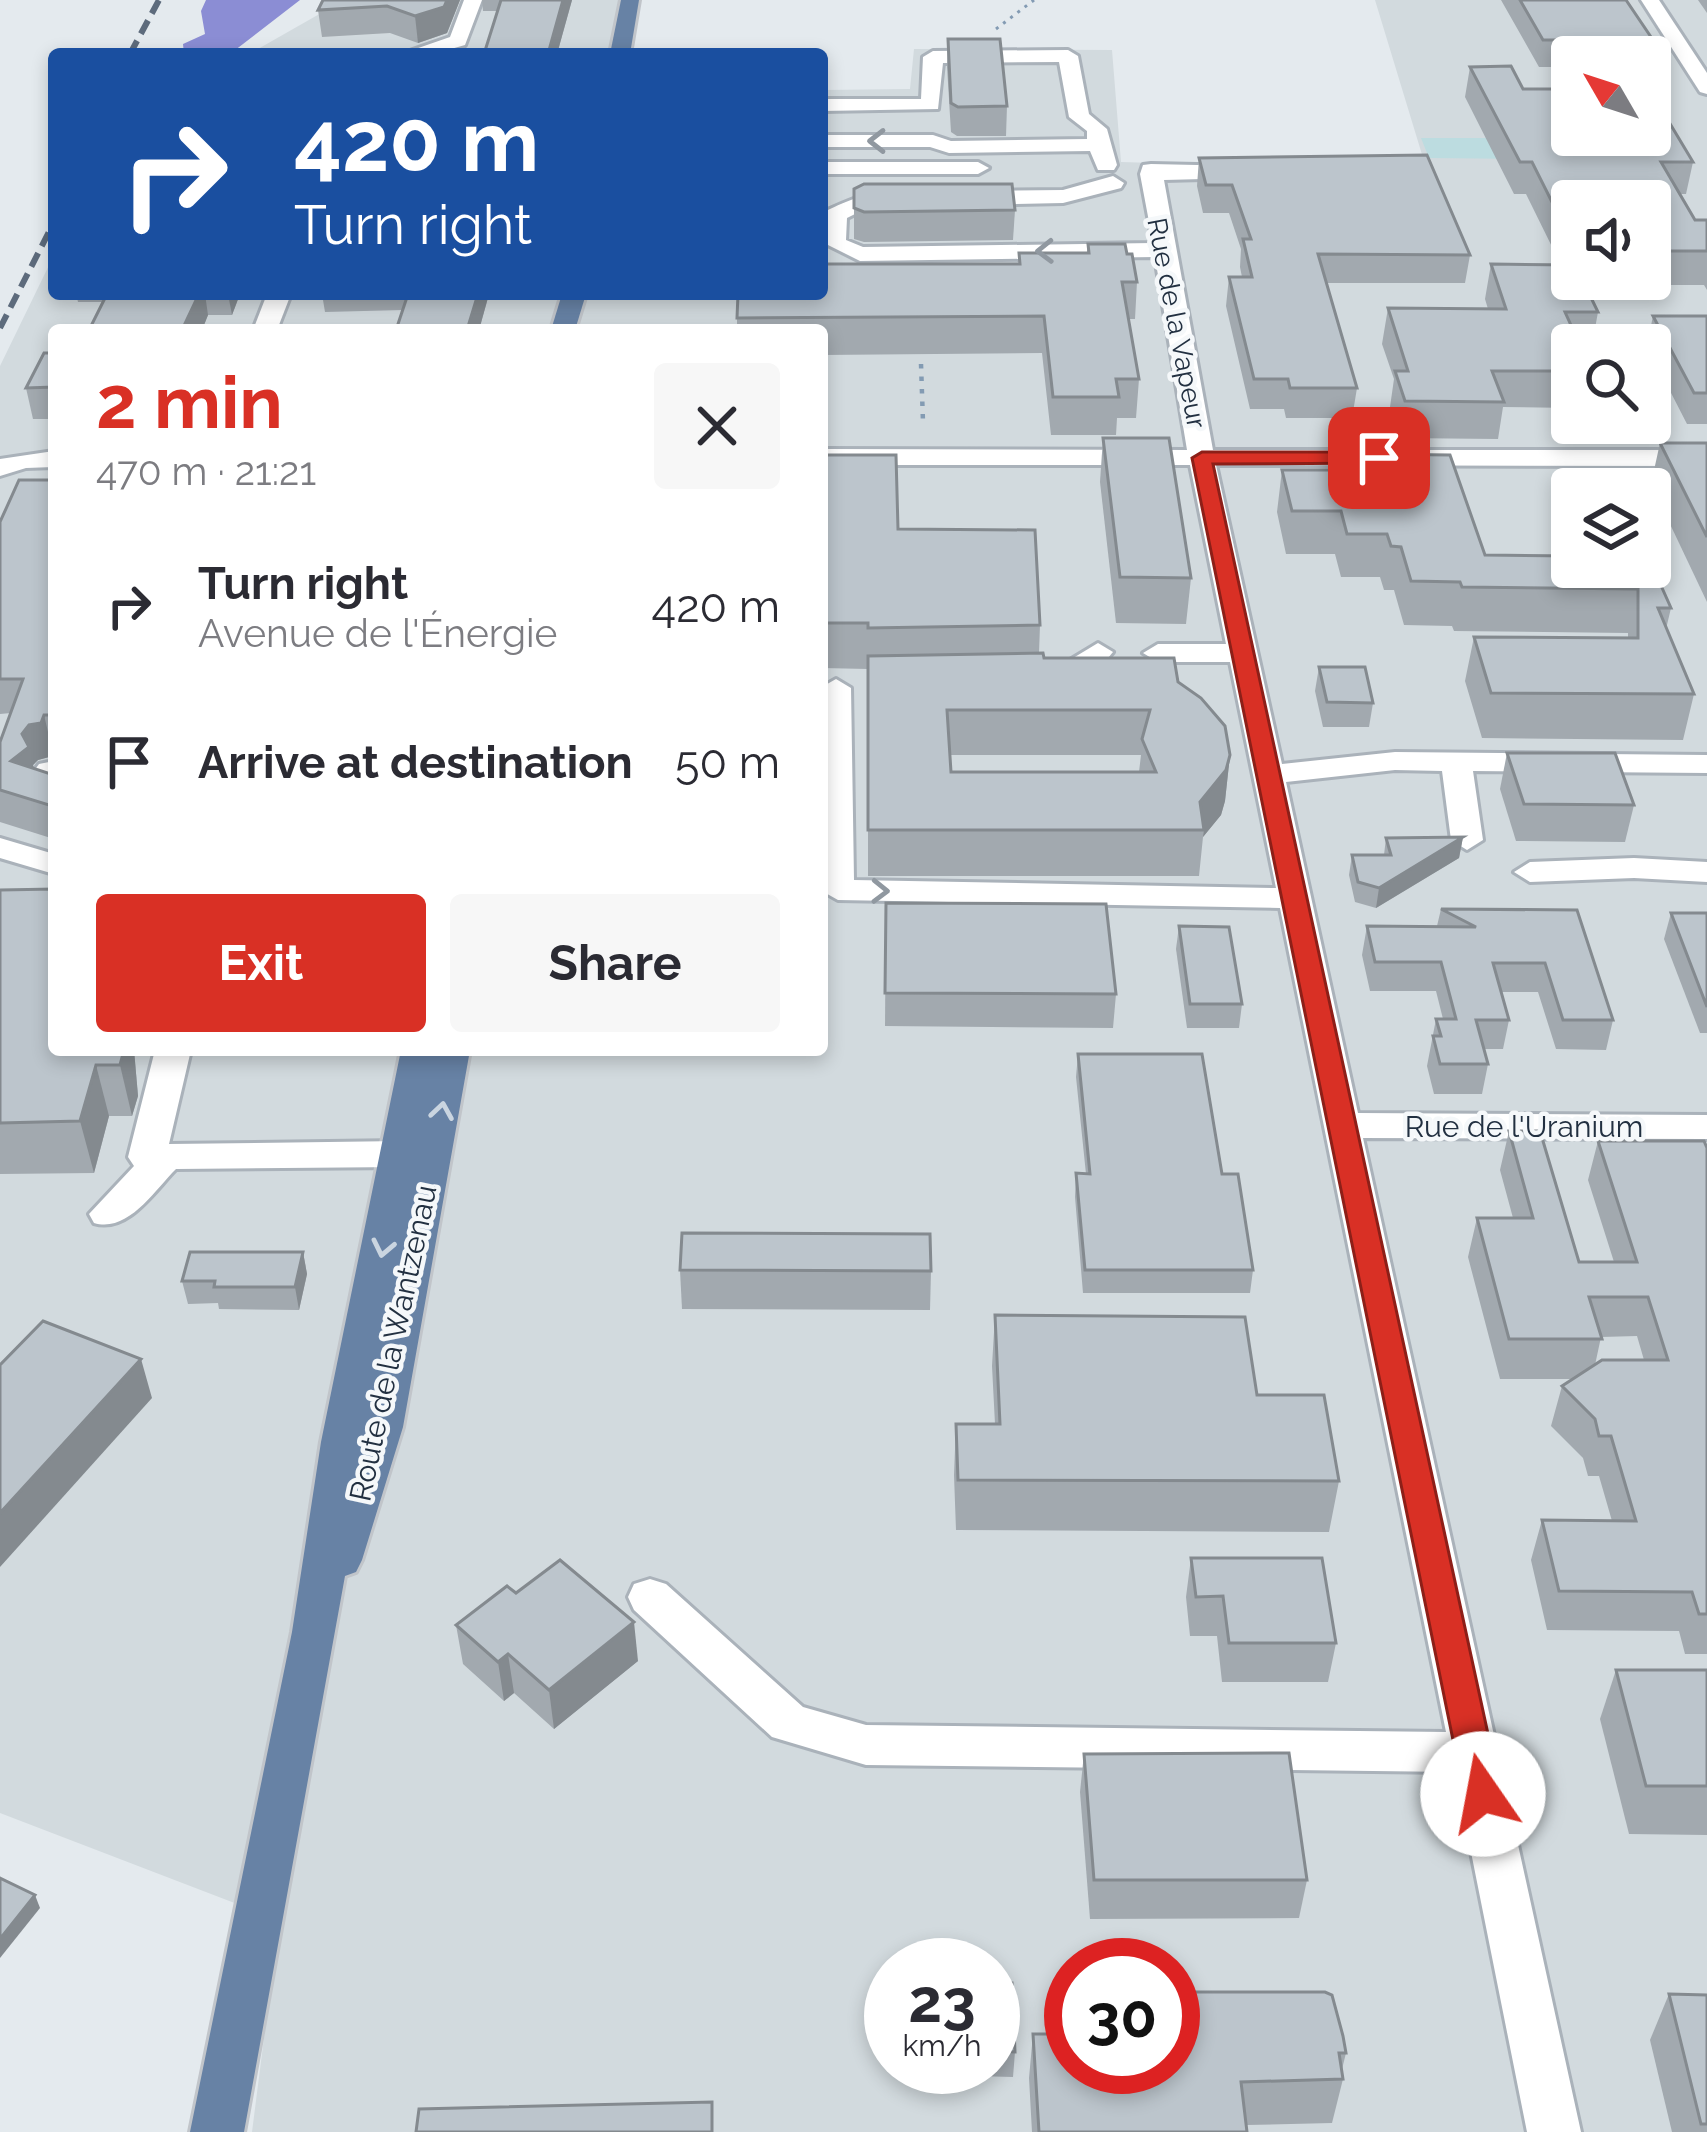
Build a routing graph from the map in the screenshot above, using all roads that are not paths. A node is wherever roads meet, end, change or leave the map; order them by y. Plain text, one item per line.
1 (472, 0) edge
2 (630, 0) edge
3 (1650, 0) edge
4 (431, 48) edge
5 (621, 48) edge
6 (1707, 88) edge
7 (828, 105) edge
8 (828, 141) edge
9 (1098, 145) junction
10 (828, 168) edge
11 (1277, 172) edge
12 (1110, 175) junction
13 (1151, 177) junction
14 (1162, 250) junction
15 (828, 458) edge
16 (1202, 458) junction
17 (1707, 458) edge
18 (48, 459) edge
19 (0, 468) edge
20 (1098, 652) edge
21 (1158, 653) edge
22 (1242, 653) junction
23 (839, 688) edge
24 (1015, 688) edge
25 (1456, 760) junction
26 (1707, 764) edge
27 (1268, 775) junction
28 (1467, 840) edge
29 (0, 848) edge
30 (48, 862) edge
31 (1530, 872) dead end
32 (1707, 872) edge
33 (1294, 898) junction
34 (172, 1056) edge
35 (418, 1056) edge
36 (451, 1056) edge
37 (1342, 1126) junction
38 (1707, 1127) edge
39 (402, 1154) junction
40 (166, 1156) junction
41 (108, 1214) dead end
42 (650, 1597) dead end
43 (315, 1631) junction
44 (1474, 1752) junction
45 (223, 2119) edge
46 (1554, 2132) edge

1 - 4 street
2 - 5 main road
3 - 6 street
7 - 9 street
9 -> 8 street
9 - 12 street
10 - 12 street
11 - 13 street
12 - 13 street
14 -> 12 street
13 - 14 street, Rue de la Vapeur
14 - 16 street, Rue de la Vapeur
15 - 16 street
16 - 17 street
16 - 22 street, Rue de la Vapeur
18 - 19 street
20 - 24 street
21 - 22 street
22 - 27 street, Rue de la Vapeur
23 -> 33 street
25 - 26 street
25 - 27 street
25 - 28 street
27 - 33 street, Rue de la Vapeur
29 - 30 street
31 - 32 street
33 - 37 street, Rue de la Vapeur
34 - 40 street
35 - 39 main road, Route de la Wantzenau
43 -> 36 main road, Route de la Wantzenau
37 - 38 street, Rue de l'Uranium
37 - 44 street, Rue de la Vapeur
39 - 40 street
39 -> 43 main road, Route de la Wantzenau
40 - 41 street
42 - 44 street
43 - 45 main road, Route de la Wantzenau
44 - 46 street, Rue de la Vapeur

